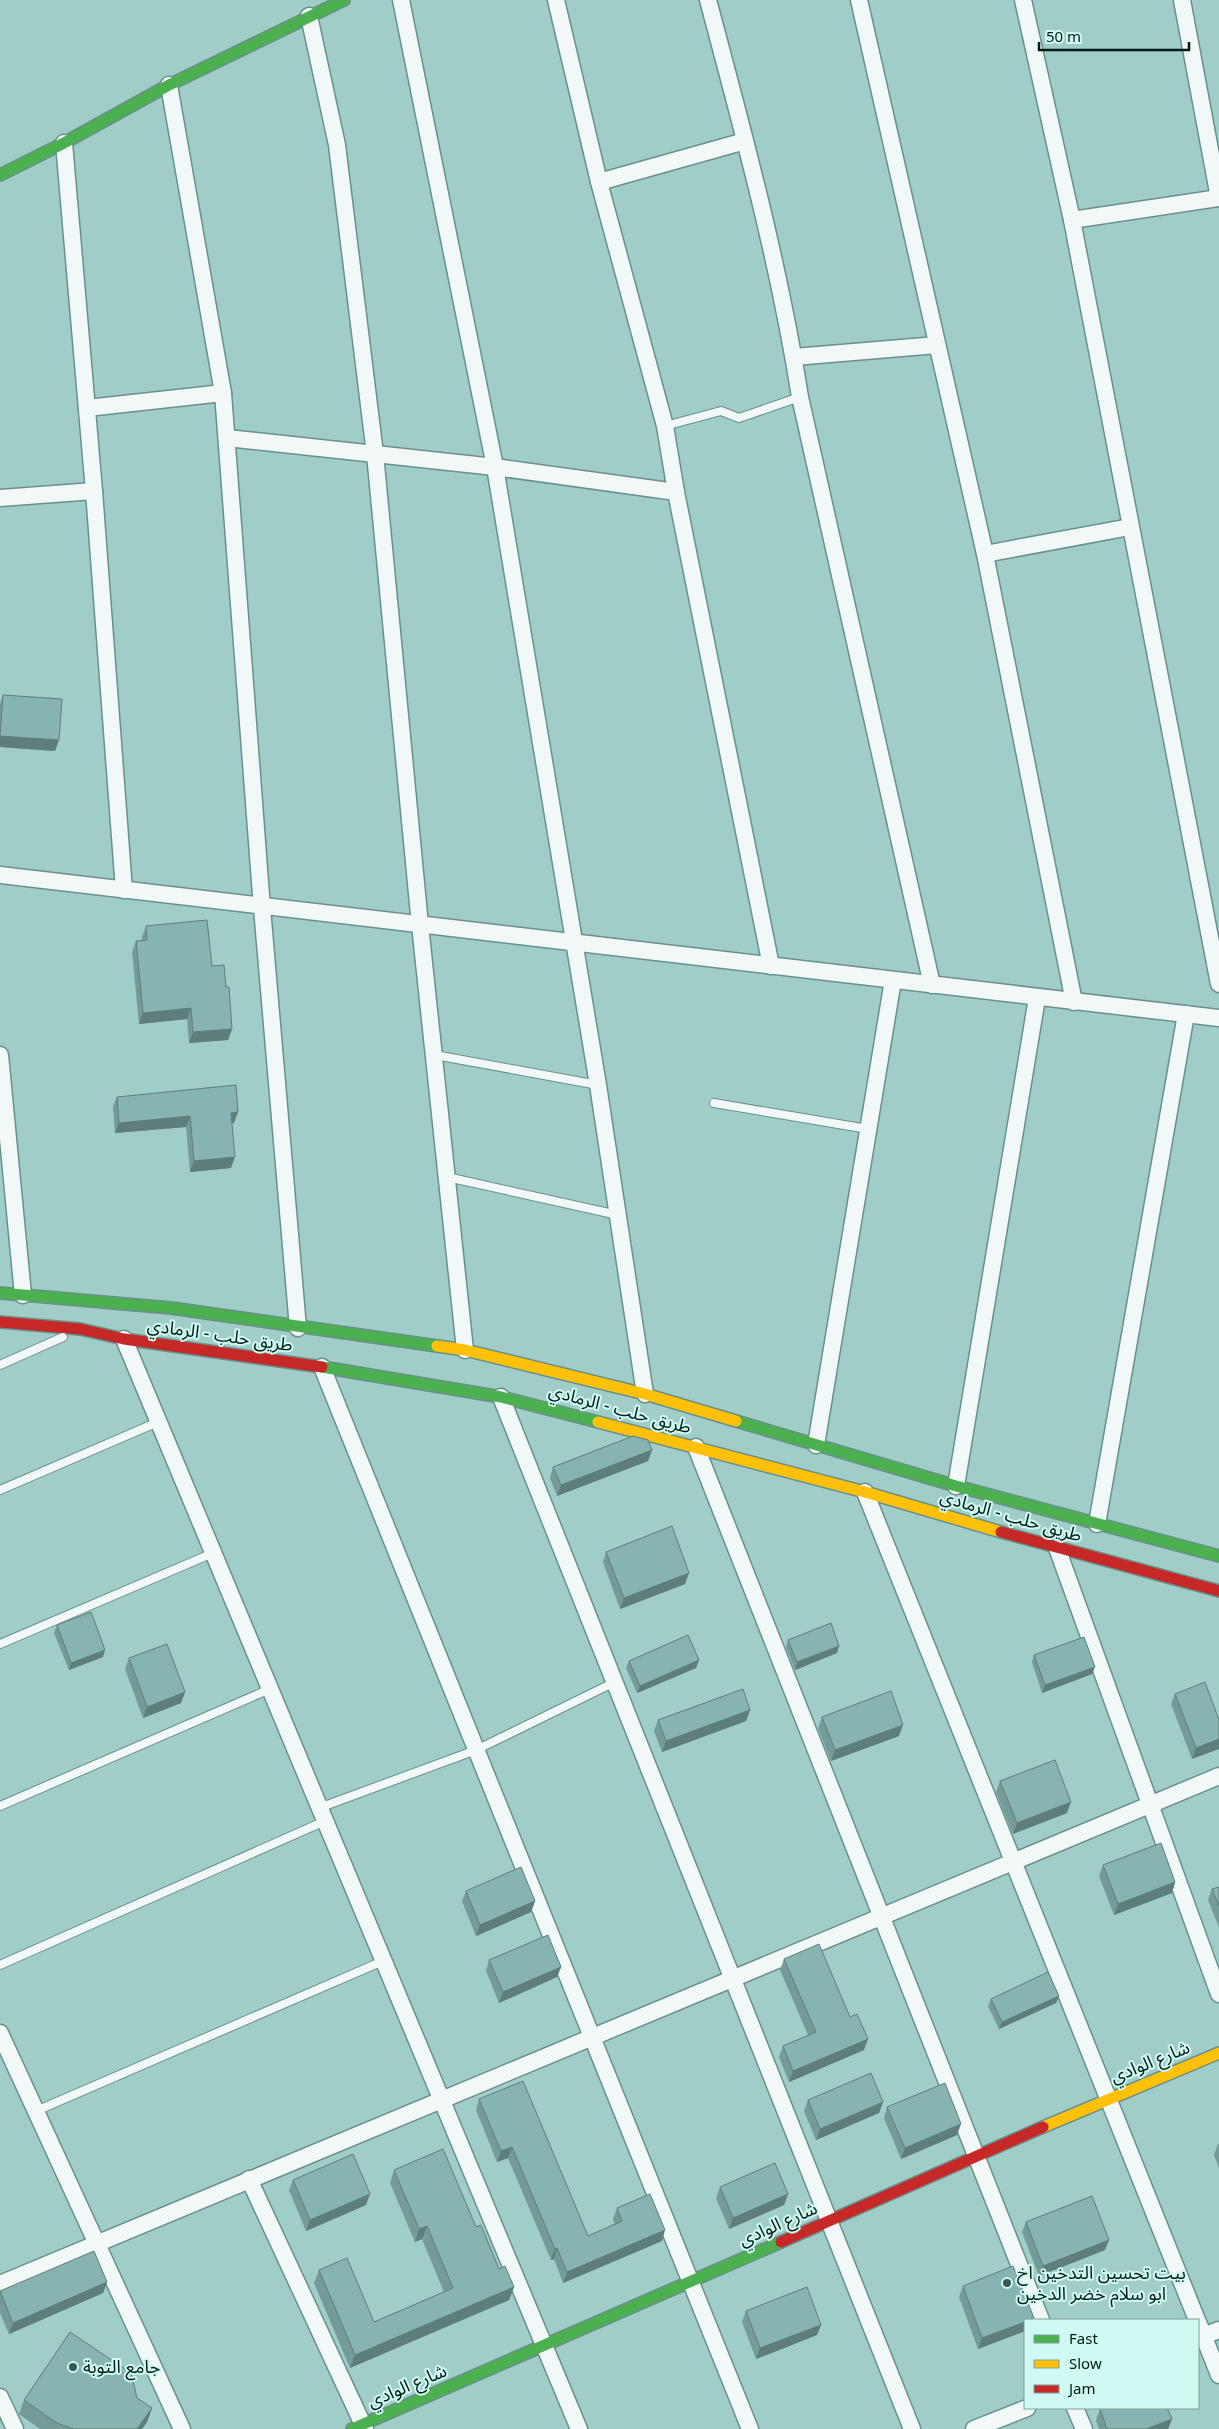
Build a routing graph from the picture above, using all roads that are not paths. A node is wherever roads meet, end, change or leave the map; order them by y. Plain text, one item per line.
1 (344, 0) edge
2 (401, 0) edge
3 (556, 0) edge
4 (708, 0) edge
5 (859, 0) edge
6 (1024, 0) edge
7 (1182, 0) edge
8 (309, 16) junction
9 (169, 85) junction
10 (745, 140) junction
11 (64, 143) junction
12 (0, 175) edge
13 (599, 182) junction
14 (1219, 198) edge
15 (1072, 220) junction
16 (937, 345) junction
17 (794, 357) junction
18 (223, 393) junction
19 (800, 398) junction
20 (87, 408) junction
21 (665, 426) junction
22 (227, 438) junction
23 (375, 454) junction
24 (496, 467) junction
25 (94, 490) junction
26 (676, 492) junction
27 (0, 498) edge
28 (1130, 527) junction
29 (985, 554) junction
30 (0, 875) edge
31 (124, 890) junction
32 (262, 908) junction
33 (420, 925) junction
34 (574, 943) junction
35 (771, 966) junction
36 (893, 980) junction
37 (1219, 984) edge
38 (932, 985) junction
39 (1037, 998) junction
40 (1074, 1002) junction
41 (1186, 1014) junction
42 (1219, 1018) edge
43 (0, 1055) edge
44 (434, 1055) junction
45 (598, 1085) junction
46 (714, 1103) dead end
47 (868, 1128) junction
48 (447, 1176) junction
49 (618, 1215) junction
50 (0, 1293) edge
51 (23, 1295) junction
52 (0, 1322) edge
53 (298, 1328) junction
54 (80, 1329) junction
55 (124, 1339) junction
56 (464, 1350) junction
57 (0, 1365) edge
58 (322, 1367) junction
59 (645, 1394) junction
60 (501, 1397) junction
61 (158, 1422) junction
62 (816, 1445) junction
63 (696, 1447) junction
64 (956, 1486) junction
65 (0, 1490) edge
66 (865, 1492) junction
67 (1097, 1524) junction
68 (1057, 1548) junction
69 (213, 1553) junction
70 (1219, 1556) edge
71 (1219, 1591) edge
72 (0, 1644) edge
73 (615, 1682) junction
74 (270, 1690) junction
75 (476, 1750) junction
76 (1219, 1776) edge
77 (1150, 1805) junction
78 (0, 1806) edge
79 (322, 1814) junction
80 (1013, 1862) junction
81 (882, 1917) junction
82 (384, 1961) junction
83 (0, 1965) edge
84 (733, 1979) junction
85 (1219, 1994) edge
86 (0, 2033) edge
87 (592, 2037) junction
88 (1219, 2053) edge
89 (1108, 2098) junction
90 (442, 2100) junction
91 (36, 2111) junction
92 (976, 2156) junction
93 (249, 2180) junction
94 (828, 2220) junction
95 (97, 2243) junction
96 (691, 2283) junction
97 (0, 2284) edge
98 (1041, 2319) edge
99 (1195, 2319) edge
100 (1199, 2329) edge
101 (1219, 2330) edge
102 (544, 2347) junction
103 (1219, 2375) edge
104 (0, 2398) edge
105 (1024, 2409) edge
106 (1075, 2409) edge
107 (360, 2428) edge
108 (15, 2429) edge
109 (182, 2429) edge
110 (578, 2429) edge
111 (750, 2429) edge
112 (912, 2429) edge
113 (974, 2429) edge
114 (1084, 2429) edge

1 - 8 main road
2 - 24 street
3 - 13 street
4 - 10 street
5 - 16 street
6 - 15 street
7 - 14 street
8 - 9 main road
8 - 23 street
9 - 11 main road
9 - 18 street
10 - 13 street
10 - 17 street
11 - 12 main road
11 - 20 street
13 - 21 street
14 - 15 street
15 - 28 street
16 - 17 street
16 - 29 street
17 - 19 street
18 - 20 street
18 - 22 street
19 - 21 lane
19 - 38 street
20 - 25 street
21 - 26 street
22 - 23 street
22 - 32 street
23 - 24 street
23 - 33 street
24 - 26 street
24 - 34 street
25 - 27 street
25 - 31 street
26 - 35 street
28 - 29 street
28 - 37 street
29 - 40 street
30 - 31 street
31 - 32 street
32 - 33 street
32 - 53 street
33 - 34 street
33 - 44 street
34 - 35 street
34 - 45 street
35 - 36 street
36 - 38 street
36 - 47 street
38 - 39 street
39 - 40 street
39 - 64 street
40 - 41 street
41 - 42 street
41 - 67 street
43 - 51 street
44 - 45 lane
44 - 48 street
45 - 49 street
46 - 47 lane
47 - 62 street
48 - 49 lane
48 - 56 street
49 - 59 street
50 - 51 main road, طريق حلب - الرمادي
51 - 53 main road, طريق حلب - الرمادي
52 - 54 main road, طريق حلب - الرمادي
53 - 56 main road, طريق حلب - الرمادي
54 - 55 main road, طريق حلب - الرمادي
54 - 57 lane
55 - 58 main road, طريق حلب - الرمادي
55 - 61 street
56 - 59 main road, طريق حلب - الرمادي
58 - 60 main road, طريق حلب - الرمادي
58 - 75 street
59 - 62 main road, طريق حلب - الرمادي
60 - 63 main road, طريق حلب - الرمادي
60 - 73 street
61 - 65 lane
61 - 69 street
62 - 64 main road, طريق حلب - الرمادي
63 - 66 main road, طريق حلب - الرمادي
63 - 81 street
64 - 67 main road, طريق حلب - الرمادي
66 - 68 main road, طريق حلب - الرمادي
66 - 80 street
67 - 70 main road, طريق حلب - الرمادي
68 - 71 main road, طريق حلب - الرمادي
68 - 77 street
69 - 72 lane
69 - 74 street
73 - 75 lane
73 - 84 street
74 - 78 lane
74 - 79 street
75 - 79 lane
75 - 87 street
76 - 77 street
77 - 80 street
77 - 85 street
79 - 82 street
79 - 83 lane
80 - 81 street
80 - 89 street
81 - 84 street
81 - 92 street
82 - 90 street
82 - 91 lane
84 - 87 street
84 - 94 street
86 - 91 street
87 - 90 street
87 - 96 street
88 - 89 main road, شارع الوادي
89 - 92 main road, شارع الوادي
89 - 99 street
90 - 93 street
90 - 102 street
91 - 95 street
92 - 94 main road, شارع الوادي
92 - 98 street
93 - 95 street
93 - 107 street
94 - 96 main road, شارع الوادي
94 - 112 street
95 - 97 street
95 - 109 street
96 - 102 main road, شارع الوادي
96 - 111 street
100 - 101 street
100 - 103 street
102 - 107 main road, شارع الوادي
102 - 110 street
104 - 108 street
105 - 113 street
106 - 114 street

